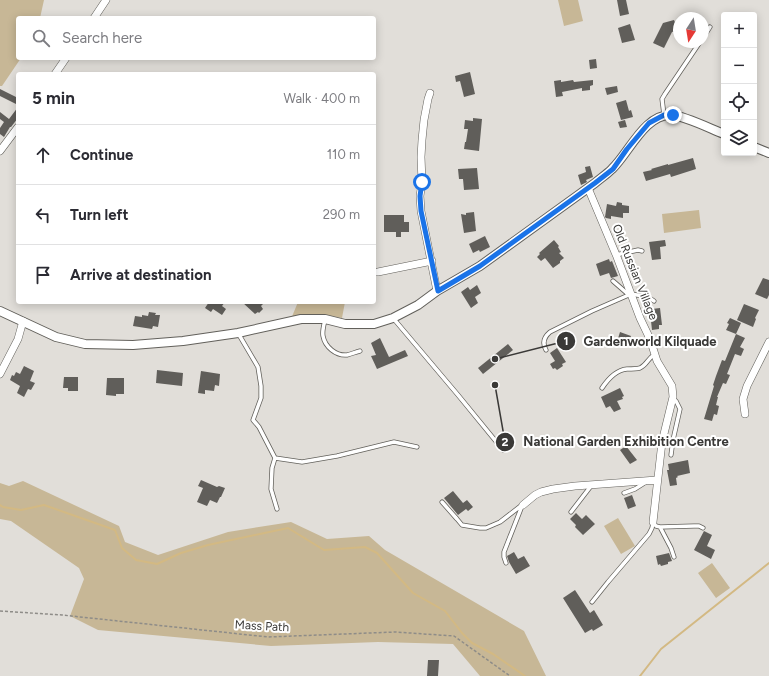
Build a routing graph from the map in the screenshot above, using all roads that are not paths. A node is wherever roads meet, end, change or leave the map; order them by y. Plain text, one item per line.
1 (106, 0) edge
2 (95, 16) edge
3 (696, 48) edge
4 (65, 60) edge
5 (56, 72) edge
6 (430, 93) dead end
7 (664, 115) junction
8 (16, 130) edge
9 (721, 133) edge
10 (757, 148) edge
11 (0, 151) edge
12 (769, 153) edge
13 (588, 188) junction
14 (642, 251) dead end
15 (616, 255) junction
16 (432, 261) junction
17 (378, 272) dead end
18 (613, 281) dead end
19 (438, 291) junction
20 (630, 295) junction
21 (654, 301) dead end
22 (0, 312) edge
23 (393, 318) junction
24 (325, 319) junction
25 (23, 321) junction
26 (238, 333) junction
27 (769, 342) edge
28 (546, 350) dead end
29 (360, 351) dead end
30 (654, 355) junction
31 (0, 374) edge
32 (602, 388) dead end
33 (673, 399) junction
34 (744, 414) dead end
35 (417, 446) dead end
36 (503, 450) dead end
37 (671, 455) dead end
38 (275, 458) junction
39 (657, 480) junction
40 (646, 481) junction
41 (593, 485) junction
42 (624, 493) dead end
43 (442, 502) dead end
44 (523, 505) junction
45 (277, 509) dead end
46 (571, 512) dead end
47 (653, 522) junction
48 (660, 527) junction
49 (703, 528) dead end
50 (674, 557) dead end
51 (506, 563) dead end
52 (592, 602) dead end

1 - 2 street
3 - 7 lane
4 - 5 street
6 - 16 street
7 - 9 street
7 - 13 street
8 - 11 street
10 - 12 street
13 - 15 street, Old Russian Village
13 - 19 street
14 - 15 lane
15 - 20 street, Old Russian Village
16 - 17 street
16 - 19 street
18 - 20 lane
19 - 23 street
20 - 21 lane
20 - 28 lane
20 - 30 street, Old Russian Village
22 - 25 street
23 - 24 street
23 - 36 lane
24 - 26 street
24 - 29 lane
25 - 26 street
25 - 31 street
26 - 38 lane
27 - 34 street
30 - 32 lane
30 - 33 street, Old Russian Village
33 - 37 lane
33 - 39 street, Old Russian Village
35 - 38 lane
38 - 45 lane
39 - 40 street
39 - 47 street, Old Russian Village
40 - 41 street
40 - 42 lane
41 - 44 street
41 - 46 lane
43 - 44 lane
44 - 51 lane
47 - 48 lane
47 - 52 lane
48 - 49 lane
48 - 50 lane

